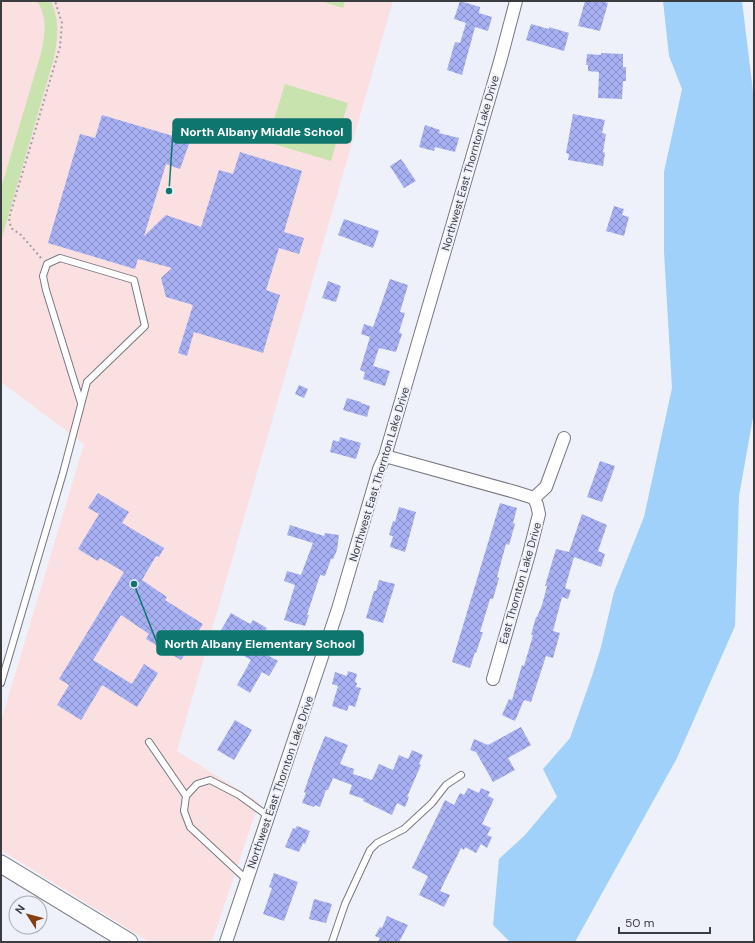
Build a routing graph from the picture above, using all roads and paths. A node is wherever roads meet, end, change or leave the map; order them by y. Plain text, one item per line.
1 (55, 1) edge
2 (516, 1) edge
3 (47, 264) junction
4 (81, 403) junction
5 (564, 438) dead end
6 (384, 456) junction
7 (534, 498) junction
8 (493, 679) dead end
9 (1, 683) edge
10 (149, 742) dead end
11 (461, 775) dead end
12 (186, 796) junction
13 (268, 816) junction
14 (1, 864) edge
15 (247, 880) junction
16 (129, 942) edge
17 (226, 942) edge
18 (332, 942) edge

1 - 3 path
2 - 6 street, Northwest East Thornton Lake Drive
3 - 4 lane
3 - 4 lane
4 - 9 lane
5 - 7 street
6 - 7 street
6 - 13 street, Northwest East Thornton Lake Drive
7 - 8 street, East Thornton Lake Drive
10 - 12 lane
11 - 18 lane
12 - 13 lane
12 - 15 lane
13 - 15 street, Northwest East Thornton Lake Drive
14 - 16 main road
15 - 17 street, Northwest East Thornton Lake Drive

